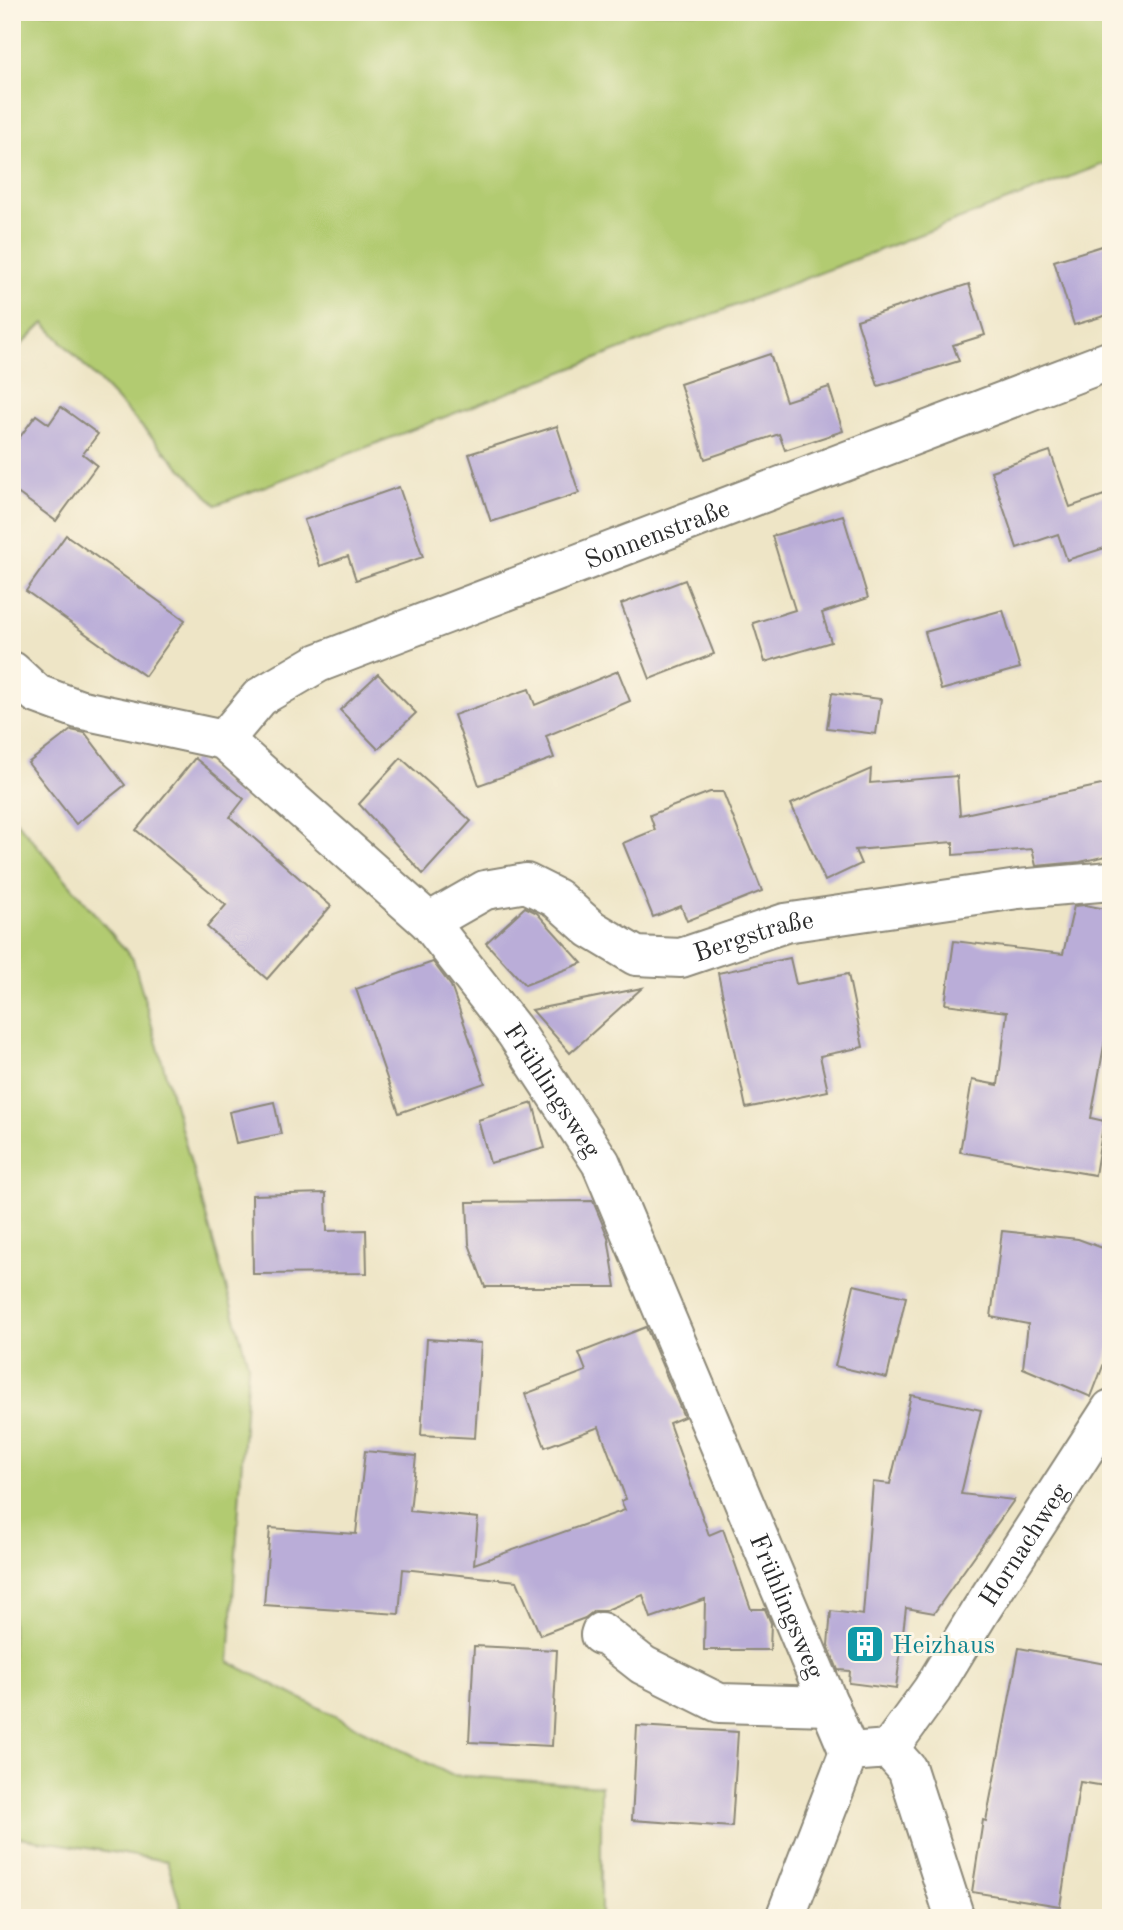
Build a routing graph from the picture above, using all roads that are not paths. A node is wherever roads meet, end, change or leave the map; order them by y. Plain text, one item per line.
1 (1111, 360) edge
2 (24, 683) edge
3 (225, 740) junction
4 (1111, 881) edge
5 (429, 922) junction
6 (1111, 1409) edge
7 (600, 1634) dead end
8 (830, 1706) junction
9 (889, 1749) junction
10 (849, 1752) junction
11 (785, 1918) edge
12 (956, 1918) edge

1 - 3 street, Sonnenstraße
2 - 3 street, Frühlingsweg
3 - 5 street, Frühlingsweg
4 - 5 street, Bergstraße
5 - 8 street, Frühlingsweg
6 - 9 street, Hornachweg
7 - 8 street, Frühlingsweg
8 - 10 street, Frühlingsweg
9 - 10 street
9 - 12 street
10 - 11 street

